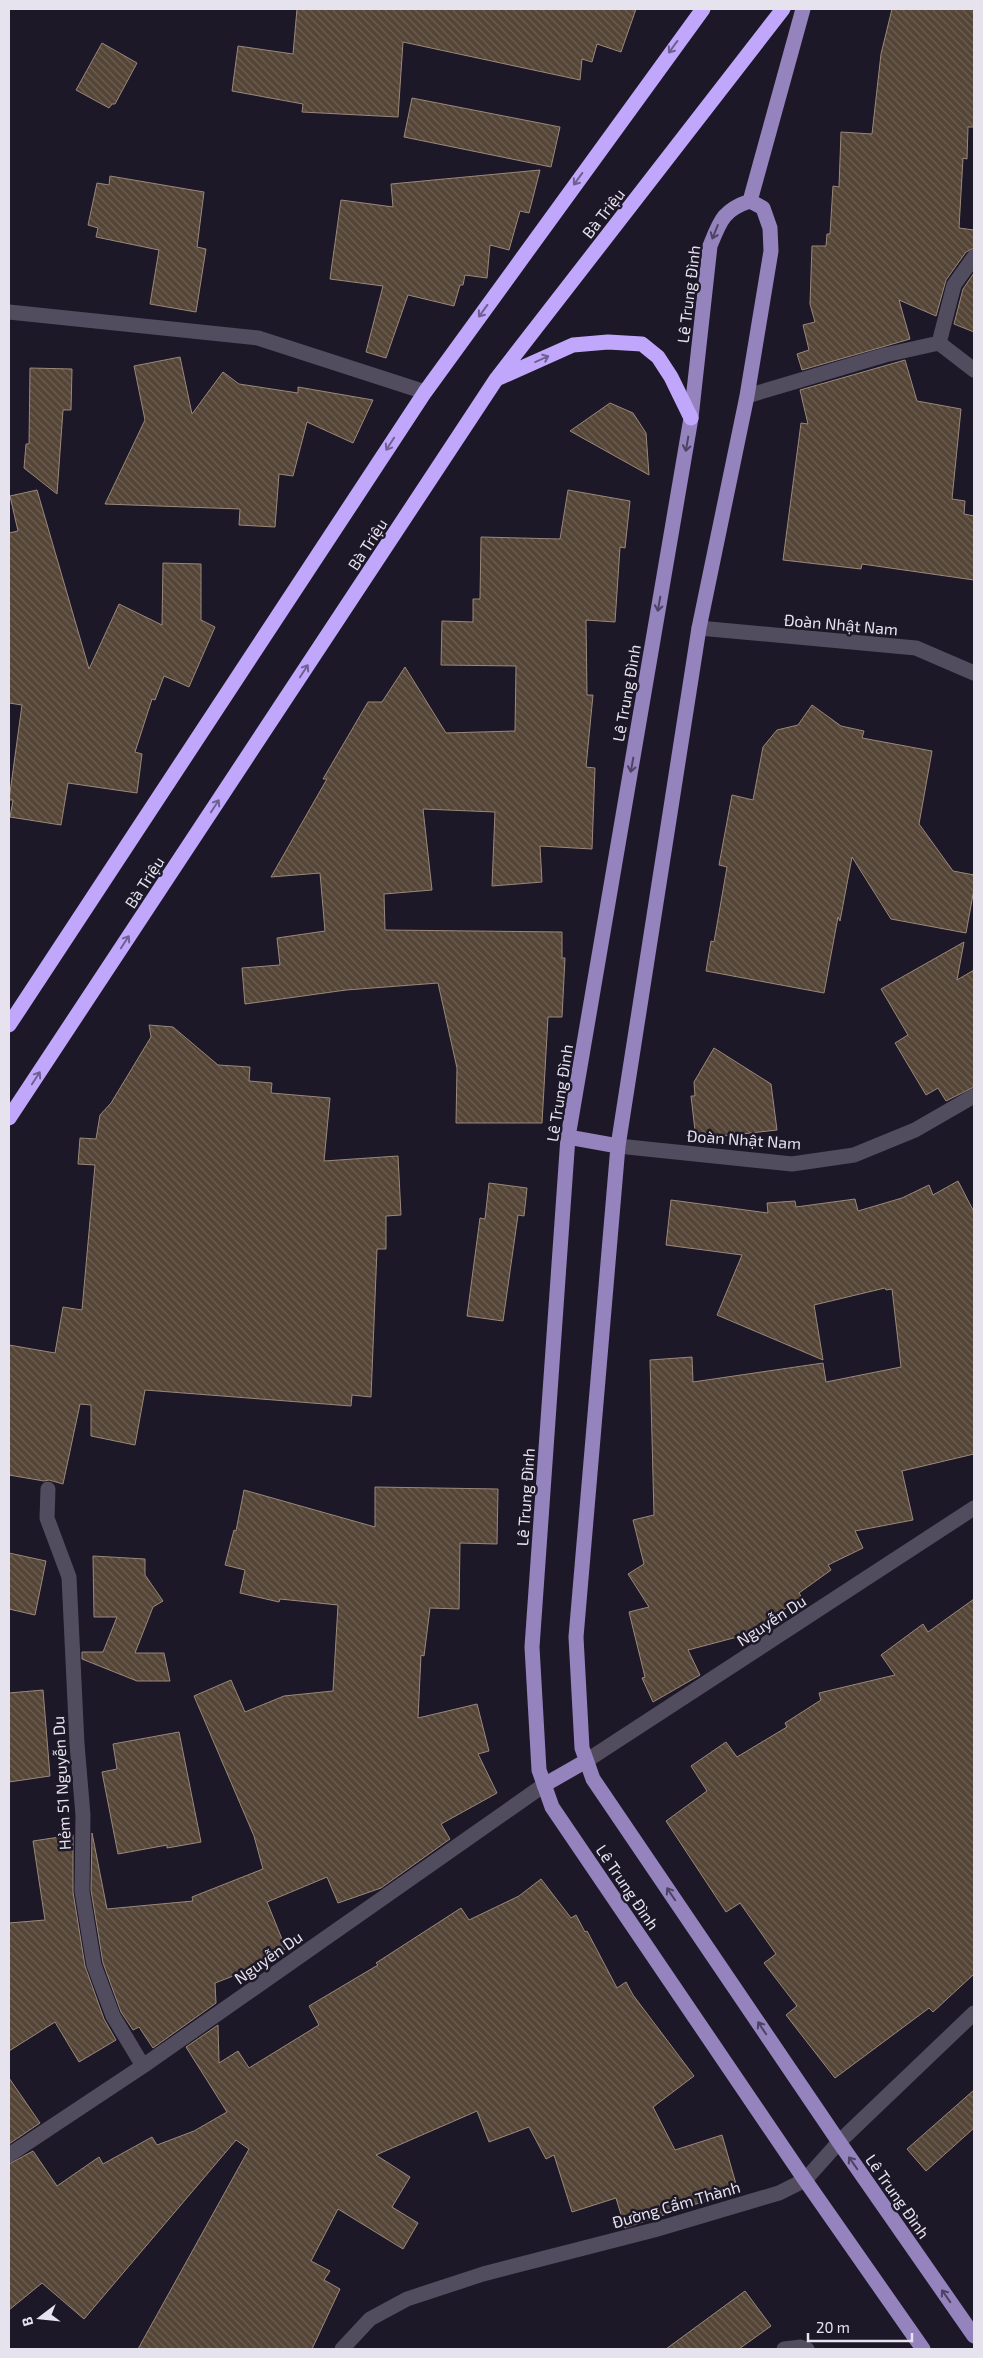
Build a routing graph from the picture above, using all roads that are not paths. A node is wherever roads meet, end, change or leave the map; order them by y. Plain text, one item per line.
1 (702, 9) edge
2 (783, 9) edge
3 (803, 9) edge
4 (750, 201) junction
5 (974, 257) edge
6 (9, 312) edge
7 (939, 342) junction
8 (974, 370) edge
9 (497, 378) junction
10 (424, 392) junction
11 (747, 396) junction
12 (691, 418) junction
13 (699, 628) junction
14 (974, 673) edge
15 (9, 1025) edge
16 (974, 1096) edge
17 (9, 1118) edge
18 (568, 1137) junction
19 (618, 1146) junction
20 (48, 1489) dead end
21 (974, 1508) edge
22 (586, 1761) junction
23 (544, 1785) junction
24 (974, 2013) edge
25 (143, 2066) junction
26 (839, 2142) junction
27 (9, 2154) edge
28 (805, 2180) junction
29 (974, 2336) edge
30 (342, 2349) edge
31 (784, 2349) edge
32 (807, 2349) edge
33 (923, 2349) edge

1 -> 10 highway
2 - 9 highway, Bà Triệu
3 - 4 main road
4 - 11 main road, Lê Trung Đình
4 -> 12 main road, Lê Trung Đình
5 - 7 street
6 - 10 street
7 - 8 street
7 - 11 street
9 -> 12 highway
17 -> 9 highway, Bà Triệu
10 -> 15 highway
11 - 13 main road, Lê Trung Đình
12 -> 18 main road, Lê Trung Đình
13 - 14 street, Đoàn Nhật Nam
13 - 19 main road, Lê Trung Đình
16 - 19 street, Đoàn Nhật Nam
18 - 19 main road
18 - 23 main road, Lê Trung Đình
19 - 22 main road, Lê Trung Đình
20 - 25 street, Hẻm 51 Nguyễn Du
21 - 22 street, Nguyễn Du
22 - 23 main road
26 -> 22 main road, Lê Trung Đình
23 - 25 street, Nguyễn Du
23 - 28 main road, Lê Trung Đình
24 - 26 street, Đường Cẩm Thành
25 - 27 street, Nguyễn Du
26 - 28 street, Đường Cẩm Thành
29 -> 26 main road, Lê Trung Đình
28 - 30 street, Đường Cẩm Thành
28 - 33 main road, Lê Trung Đình
31 - 32 street

